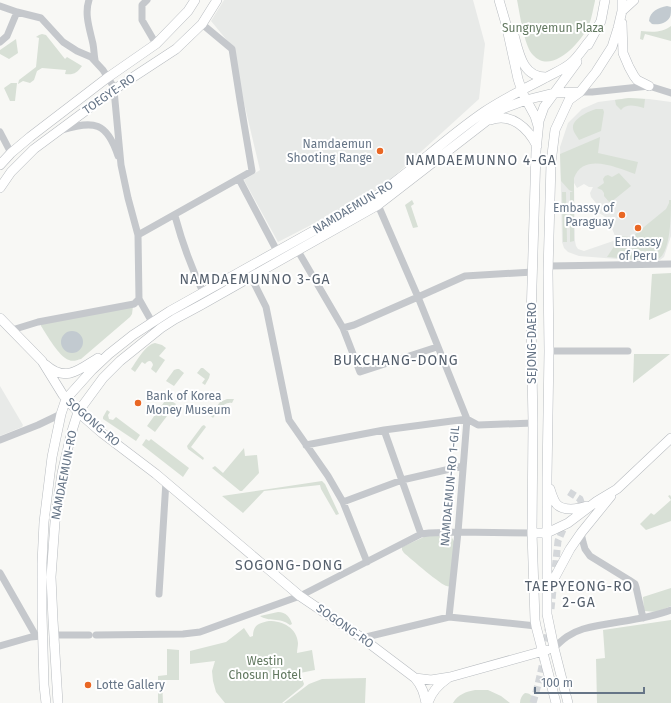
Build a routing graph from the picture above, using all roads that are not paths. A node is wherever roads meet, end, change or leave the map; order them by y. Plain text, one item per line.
1 (89, 0) edge
2 (147, 0) edge
3 (195, 0) edge
4 (217, 0) edge
5 (499, 0) edge
6 (505, 0) edge
7 (605, 0) edge
8 (622, 0) edge
9 (634, 0) edge
10 (639, 0) edge
11 (0, 6) edge
12 (622, 11) junction
13 (18, 12) junction
14 (202, 24) junction
15 (590, 39) junction
16 (0, 42) edge
17 (156, 44) junction
18 (95, 60) junction
19 (547, 77) junction
20 (107, 78) junction
21 (649, 86) junction
22 (114, 90) junction
23 (522, 90) junction
24 (580, 92) junction
25 (554, 93) junction
26 (671, 93) edge
27 (526, 100) junction
28 (487, 121) junction
29 (539, 131) junction
30 (0, 132) edge
31 (55, 133) junction
32 (537, 146) junction
33 (11, 153) junction
34 (0, 164) edge
35 (121, 165) junction
36 (239, 179) junction
37 (550, 186) junction
38 (534, 187) junction
39 (0, 188) edge
40 (378, 205) junction
41 (175, 216) junction
42 (138, 235) junction
43 (277, 251) junction
44 (298, 251) junction
45 (671, 264) edge
46 (548, 266) junction
47 (533, 272) junction
48 (251, 277) junction
49 (226, 285) junction
50 (203, 292) junction
51 (418, 297) junction
52 (139, 299) junction
53 (0, 319) edge
54 (152, 322) junction
55 (342, 328) junction
56 (12, 330) junction
57 (437, 347) junction
58 (550, 350) junction
59 (628, 352) dead end
60 (109, 354) junction
61 (42, 361) junction
62 (66, 399) junction
63 (78, 412) junction
64 (61, 414) junction
65 (467, 419) junction
66 (533, 423) junction
67 (384, 430) junction
68 (671, 438) edge
69 (0, 440) edge
70 (306, 445) junction
71 (463, 466) junction
72 (547, 477) junction
73 (402, 480) junction
74 (166, 481) junction
75 (617, 489) junction
76 (597, 501) junction
77 (343, 502) junction
78 (458, 532) junction
79 (532, 533) junction
80 (547, 533) junction
81 (581, 533) junction
82 (421, 534) junction
83 (367, 562) junction
84 (0, 572) edge
85 (548, 591) junction
86 (159, 594) dead end
87 (300, 596) junction
88 (671, 610) edge
89 (449, 617) junction
90 (643, 618) junction
91 (536, 626) junction
92 (54, 635) junction
93 (39, 636) junction
94 (362, 638) junction
95 (0, 646) edge
96 (554, 648) junction
97 (542, 652) junction
98 (450, 677) junction
99 (415, 678) junction
100 (46, 703) edge
101 (58, 703) edge
102 (427, 703) edge
103 (556, 703) edge
104 (568, 703) edge

1 - 18 street
2 - 17 street
3 - 17 main road, TOEGYE-RO
4 - 14 main road, TOEGYE-RO
5 - 23 main road
6 - 19 main road
7 - 15 main road, SEJONG-DAERO
8 - 12 main road, SEJONG-DAERO
9 - 12 main road
10 - 12 street
11 - 13 street
12 - 21 main road
12 - 24 main road, SEJONG-DAERO
13 - 16 street
13 - 18 street
14 - 22 main road, TOEGYE-RO
14 - 36 street
15 - 19 main road, NAMDAEMUN-RO
15 - 25 main road, SEJONG-DAERO
17 - 20 main road, TOEGYE-RO
18 - 20 street
19 - 23 main road, NAMDAEMUN-RO
20 - 22 street
20 - 33 main road, TOEGYE-RO
21 - 24 street
21 - 26 street
22 - 31 main road, TOEGYE-RO
22 - 35 street
23 - 27 main road
23 - 43 main road, NAMDAEMUN-RO
24 - 25 main road, NAMDAEMUN-RO
24 - 37 main road, SEJONG-DAERO
25 - 27 main road, NAMDAEMUN-RO
25 - 29 main road, SEJONG-DAERO
27 - 28 main road, NAMDAEMUN-RO
27 - 29 main road
28 - 32 main road
28 - 40 main road, NAMDAEMUN-RO
29 - 32 main road, SEJONG-DAERO
30 - 33 street
31 - 35 street
31 - 39 main road, TOEGYE-RO
32 - 38 main road, SEJONG-DAERO
33 - 34 main road, TOEGYE-RO
35 - 42 street
36 - 41 street
36 - 43 street
37 - 38 main road
37 - 46 main road, SEJONG-DAERO
38 - 47 main road, SEJONG-DAERO
40 - 44 main road, NAMDAEMUN-RO
40 - 51 street, NAMDAEMUN-RO 1-GIL
41 - 42 street
41 - 50 street
42 - 52 street
43 - 49 main road, NAMDAEMUN-RO
44 - 48 main road, NAMDAEMUN-RO
44 - 55 street
45 - 46 street
46 - 58 main road, SEJONG-DAERO
47 - 51 street
47 - 66 main road, SEJONG-DAERO
48 - 49 main road, NAMDAEMUN-RO
48 - 70 street
49 - 50 main road, NAMDAEMUN-RO
49 - 63 main road, NAMDAEMUN-RO
50 - 54 main road, NAMDAEMUN-RO
51 - 55 street
51 - 57 street, NAMDAEMUN-RO 1-GIL
52 - 54 street
52 - 56 street
53 - 56 main road, SOGONG-RO
54 - 60 main road, NAMDAEMUN-RO
55 - 57 street
56 - 61 main road, SOGONG-RO
57 - 65 street, NAMDAEMUN-RO 1-GIL
58 - 59 street, SEJONG-DAERO
58 - 72 main road, SEJONG-DAERO
60 - 61 main road
60 - 62 main road, NAMDAEMUN-RO
61 - 62 main road, SOGONG-RO
62 - 63 main road, SOGONG-RO
62 - 64 main road, NAMDAEMUN-RO
63 - 74 main road, SOGONG-RO
63 - 92 main road, NAMDAEMUN-RO
64 - 69 street, NAMDAEMUN-RO
64 - 93 main road, NAMDAEMUN-RO
65 - 66 street
65 - 67 street
65 - 71 street, NAMDAEMUN-RO 1-GIL
66 - 79 main road, SEJONG-DAERO
67 - 70 street
67 - 73 street
68 - 75 main road
70 - 77 street
71 - 73 street
71 - 78 street, NAMDAEMUN-RO 1-GIL
72 - 76 main road
72 - 80 main road, SEJONG-DAERO
73 - 77 street
73 - 82 street
74 - 86 street
74 - 87 main road, SOGONG-RO
75 - 76 main road
75 - 81 main road
76 - 80 main road
77 - 83 street
78 - 79 street
78 - 82 street
78 - 89 street, NAMDAEMUN-RO 1-GIL
79 - 80 main road
79 - 91 main road, SEJONG-DAERO
80 - 85 main road, SEJONG-DAERO
81 - 85 main road
81 - 90 street
82 - 83 street
83 - 87 street
84 - 93 street
85 - 96 main road, SEJONG-DAERO
87 - 92 street
87 - 94 main road, SOGONG-RO
88 - 90 street
89 - 91 street
89 - 94 street
90 - 96 street
91 - 97 main road, SEJONG-DAERO
92 - 101 main road, NAMDAEMUN-RO
93 - 95 street
93 - 100 main road, NAMDAEMUN-RO
94 - 99 main road, SOGONG-RO
96 - 97 main road
96 - 104 main road, SEJONG-DAERO
97 - 98 main road
97 - 103 main road, SEJONG-DAERO
98 - 99 main road
98 - 102 main road
99 - 102 main road

